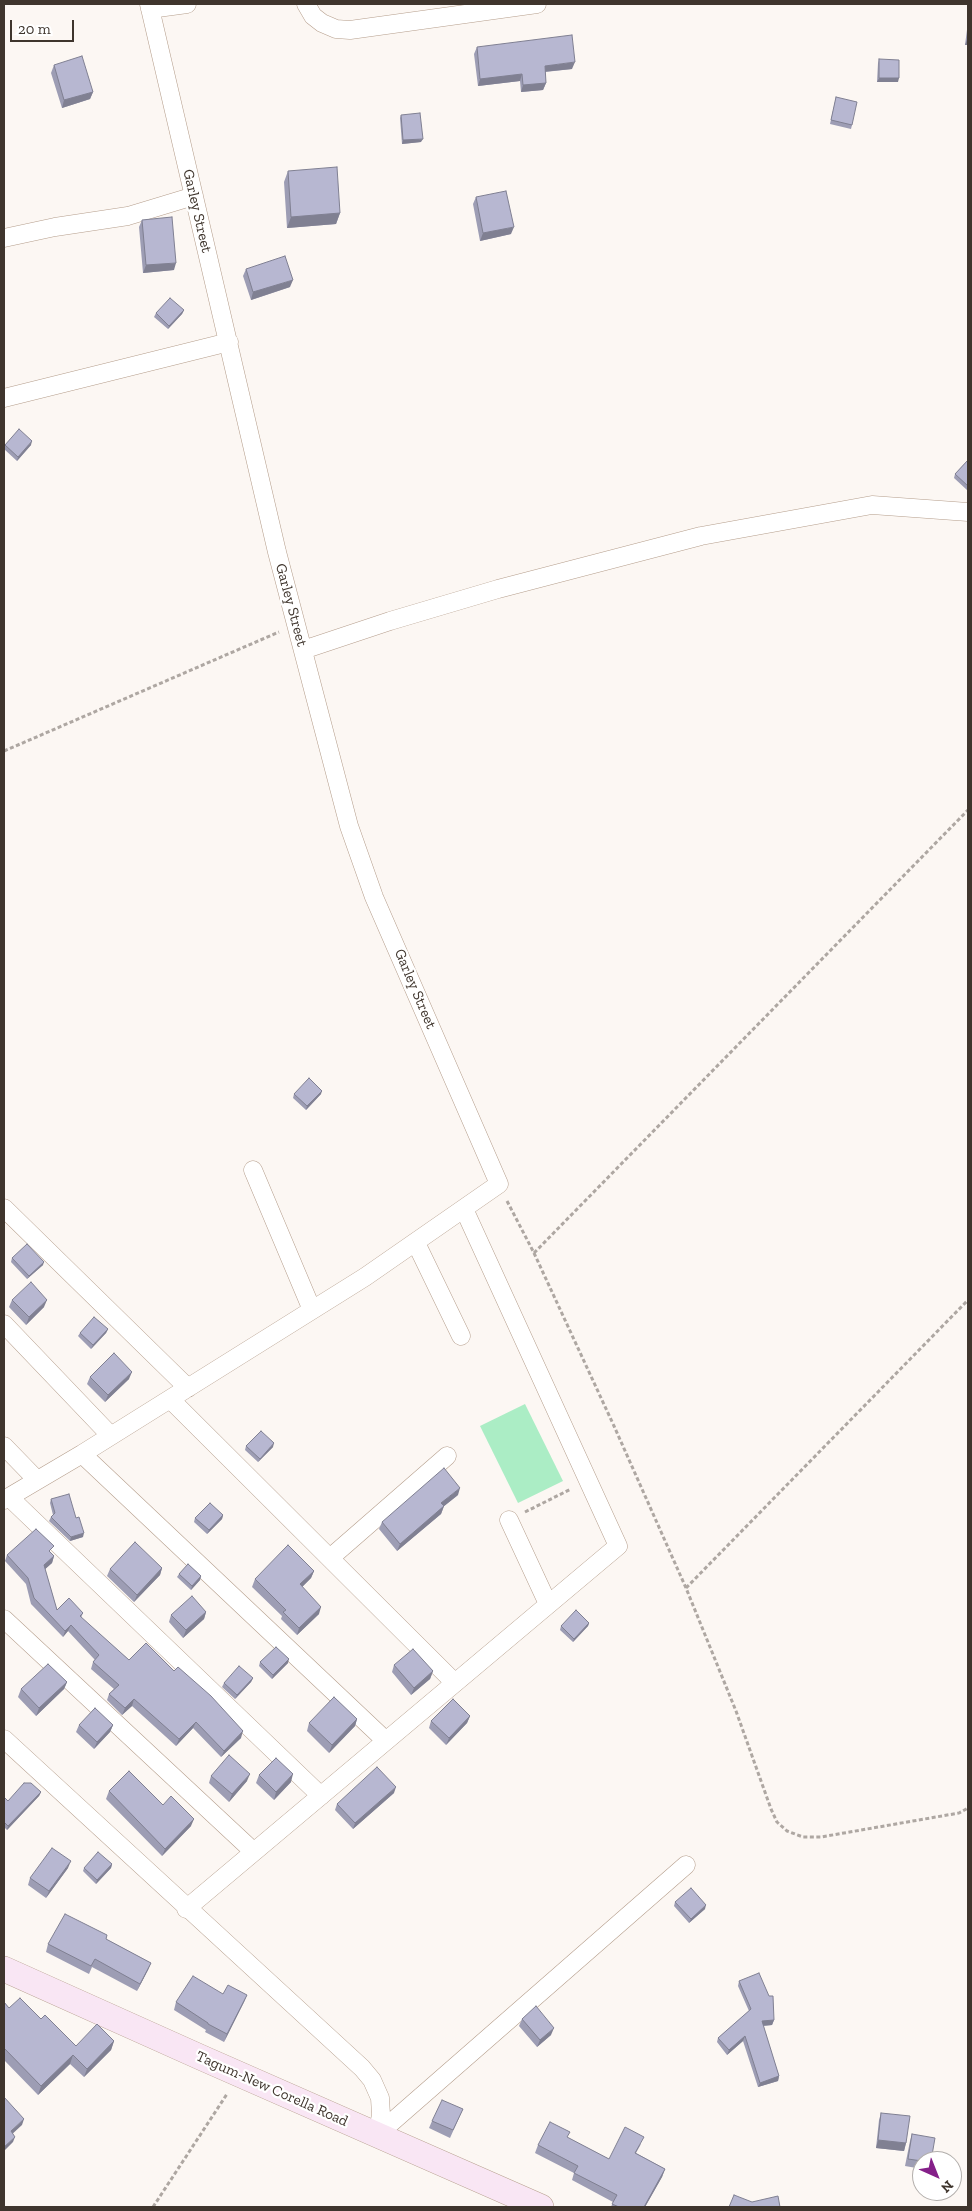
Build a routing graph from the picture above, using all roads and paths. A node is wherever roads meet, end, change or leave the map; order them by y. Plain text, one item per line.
1 (187, 4) edge
2 (306, 4) edge
3 (537, 4) edge
4 (149, 6) edge
5 (194, 196) junction
6 (4, 238) edge
7 (229, 342) junction
8 (4, 398) edge
9 (968, 512) edge
10 (296, 625) junction
11 (303, 650) junction
12 (4, 751) edge
13 (968, 810) edge
14 (253, 1170) dead end
15 (499, 1184) junction
16 (4, 1208) edge
17 (464, 1209) junction
18 (416, 1243) junction
19 (534, 1253) junction
20 (968, 1300) edge
21 (312, 1310) junction
22 (4, 1324) edge
23 (461, 1336) dead end
24 (188, 1388) junction
25 (170, 1399) junction
26 (111, 1436) junction
27 (4, 1446) edge
28 (82, 1454) junction
29 (447, 1456) dead end
30 (37, 1480) junction
31 (587, 1481) junction
32 (6, 1498) edge
33 (509, 1520) joint
34 (330, 1558) junction
35 (686, 1588) junction
36 (548, 1604) junction
37 (4, 1619) edge
38 (455, 1683) junction
39 (4, 1739) edge
40 (386, 1741) junction
41 (321, 1796) junction
42 (968, 1808) edge
43 (254, 1852) junction
44 (686, 1865) dead end
45 (186, 1909) junction
46 (4, 1969) edge
47 (241, 2076) junction
48 (377, 2135) junction
49 (153, 2207) edge
50 (541, 2207) edge

1 - 4 street
2 - 3 street
4 - 5 street, Garley Street
5 - 6 street
5 - 7 street, Garley Street
7 - 8 street
7 - 10 street, Garley Street
9 - 11 street
10 - 11 street, Garley Street
10 - 12 path
11 - 15 street, Garley Street
13 - 19 path
14 - 21 street
15 - 17 street
15 - 19 path
16 - 24 street
17 - 18 street
17 - 31 street
18 - 21 street
18 - 23 street
19 - 35 path
20 - 35 path
21 - 24 street
22 - 26 street
24 - 25 street
25 - 26 street
25 - 34 street
26 - 28 street
27 - 30 street
28 - 30 street
28 - 40 street
29 - 34 street
30 - 32 street
31 - 33 path
31 - 36 street
32 - 41 street
33 - 36 street
34 - 38 street
35 - 42 path
36 - 38 street
37 - 43 street
38 - 40 street
39 - 45 street
40 - 41 street
41 - 43 street
43 - 45 street
44 - 48 street
45 - 48 street
46 - 47 main road, Tagum-New Corella Road
47 - 48 main road, Tagum-New Corella Road
47 - 49 path
48 - 50 main road, Tagum-New Corella Road

